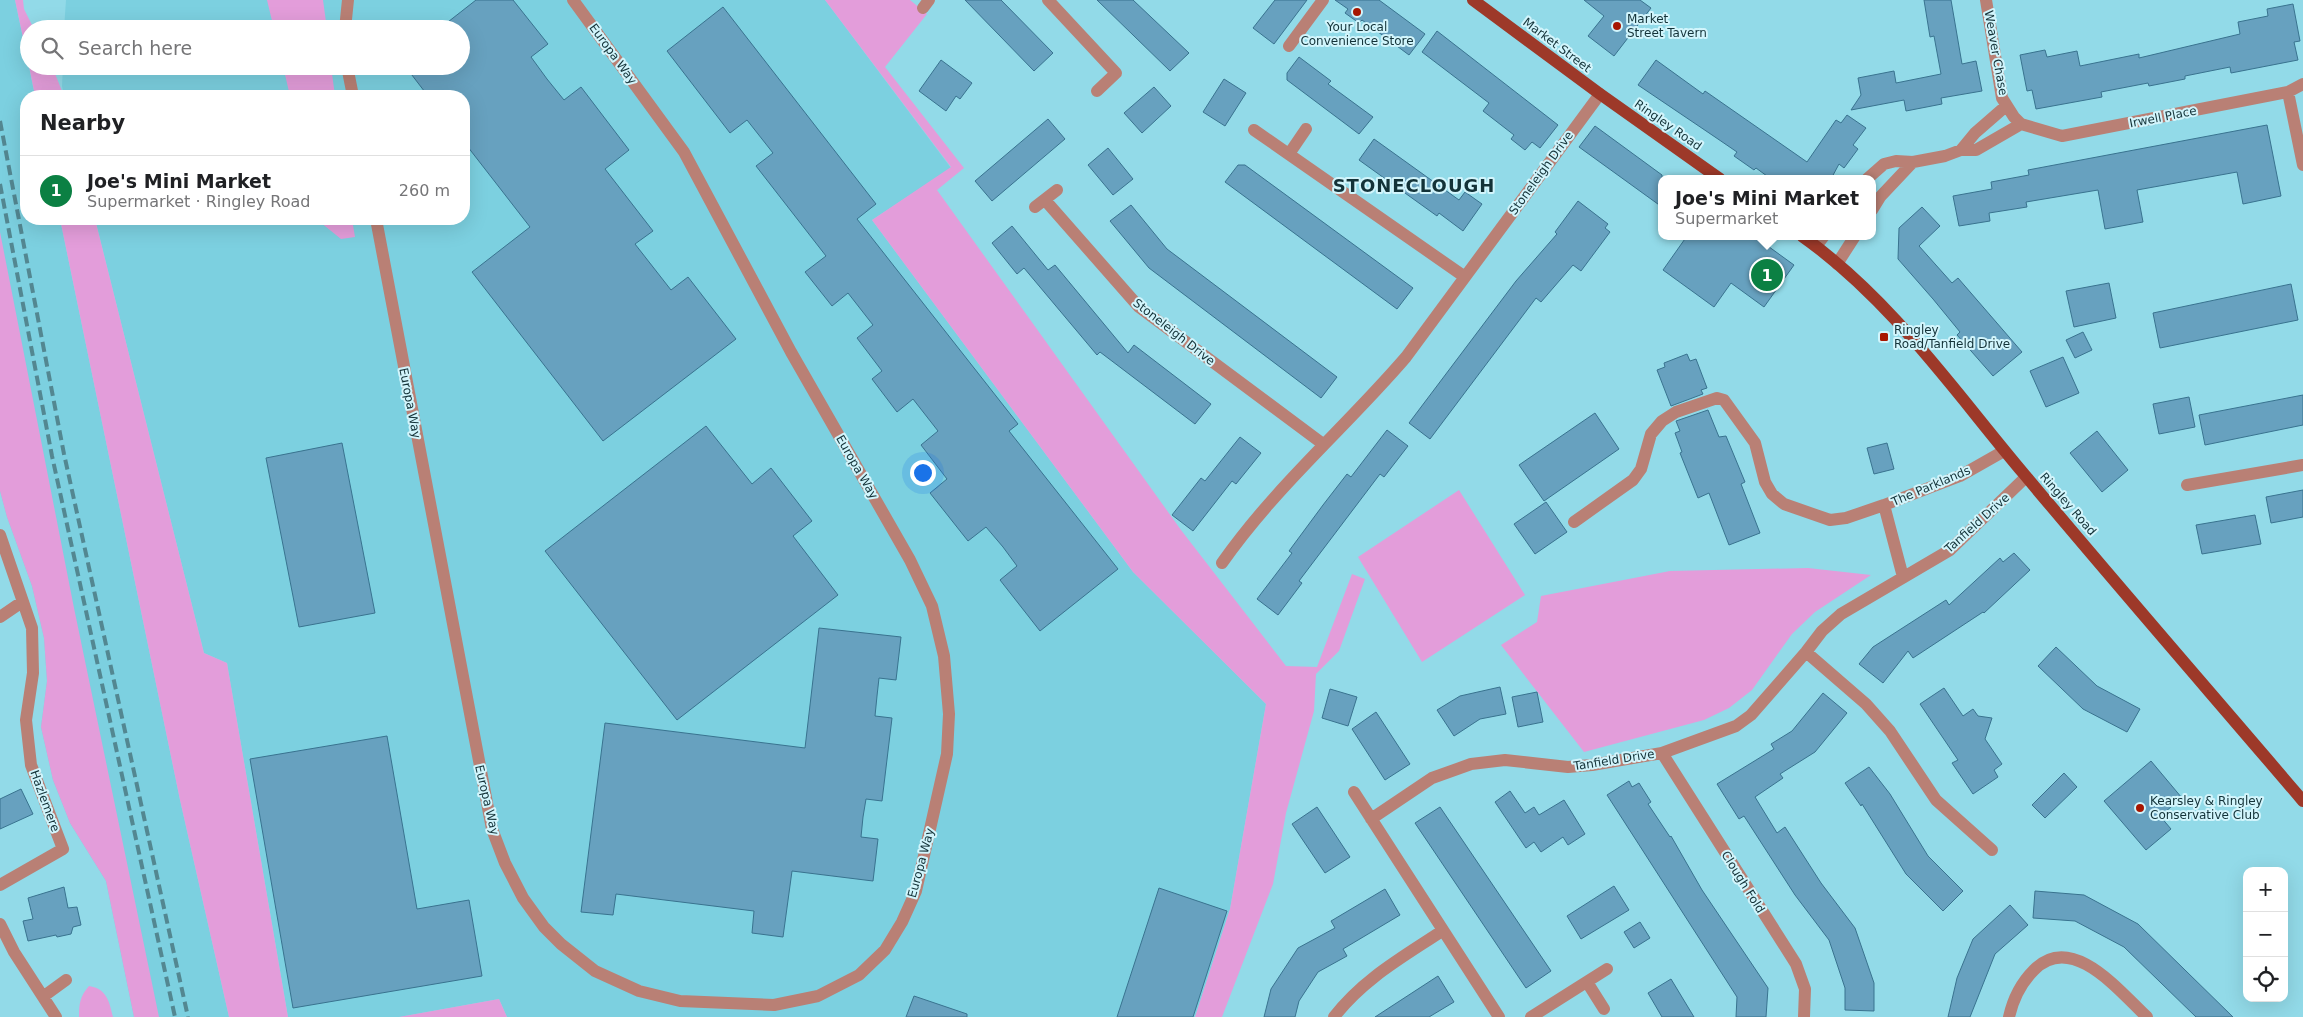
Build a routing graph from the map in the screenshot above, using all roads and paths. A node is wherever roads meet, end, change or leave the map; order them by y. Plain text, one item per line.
1 (348, 0) edge
2 (573, 0) edge
3 (1048, 0) edge
4 (1323, 0) edge
5 (1473, 0) edge
6 (1986, 0) edge
7 (346, 20) edge
8 (1289, 46) dead end
9 (349, 75) edge
10 (2303, 84) edge
11 (352, 90) edge
12 (1097, 91) dead end
13 (2288, 92) junction
14 (1600, 94) junction
15 (2006, 106) junction
16 (2021, 124) junction
17 (1306, 129) dead end
18 (1254, 130) dead end
19 (1961, 150) junction
20 (1289, 154) junction
21 (1913, 162) junction
22 (2303, 166) edge
23 (1714, 175) edge
24 (1872, 175) edge
25 (1057, 190) dead end
26 (1876, 204) edge
27 (377, 225) edge
28 (1852, 240) edge
29 (1820, 241) edge
30 (1837, 264) junction
31 (1464, 276) junction
32 (1323, 444) junction
33 (2004, 451) junction
34 (2303, 465) edge
35 (2026, 477) junction
36 (2187, 485) dead end
37 (1884, 505) junction
38 (1574, 522) dead end
39 (0, 535) edge
40 (1222, 562) dead end
41 (1903, 577) junction
42 (22, 602) junction
43 (0, 617) edge
44 (1806, 652) junction
45 (1662, 753) junction
46 (1354, 792) dead end
47 (2303, 801) edge
48 (1371, 819) junction
49 (1992, 850) dead end
50 (0, 886) edge
51 (0, 924) edge
52 (1442, 931) junction
53 (1608, 969) dead end
54 (66, 980) dead end
55 (1587, 982) junction
56 (44, 996) junction
57 (1604, 1009) dead end
58 (56, 1017) edge
59 (1334, 1017) edge
60 (1499, 1017) edge
61 (1532, 1017) edge
62 (1804, 1017) edge
63 (2009, 1017) edge
64 (2147, 1017) edge

1 - 7 street
2 - 27 street, Europa Way
3 - 12 street
4 - 8 street
5 - 14 main road, Market Street
6 - 15 street, Weaver Chase
9 - 11 street
10 - 13 street, Irwell Place
13 - 16 street, Irwell Place
13 - 22 street
14 - 23 main road, Ringley Road
14 - 31 street, Stoneleigh Drive
15 - 16 street
15 - 19 street
16 - 19 street
17 - 20 street
18 - 20 street
19 - 21 street
20 - 31 street
21 - 24 street
21 - 26 street
25 - 32 street, Stoneleigh Drive
28 - 30 street
29 - 30 main road, Ringley Road
30 - 33 main road, Ringley Road
31 - 32 street, Stoneleigh Drive
32 - 40 street, Stoneleigh Drive
33 - 35 main road, Ringley Road
33 - 37 street, The Parklands
34 - 36 street
35 - 41 street, Tanfield Drive
35 - 47 main road, Ringley Road
37 - 38 street, The Parklands
37 - 41 street, The Parklands
39 - 42 street, Hazlemere
41 - 44 street, Tanfield Drive
42 - 43 street
42 - 50 street, Hazlemere
44 - 45 street, Tanfield Drive
44 - 49 street
45 - 48 street, Tanfield Drive
45 - 62 street, Clough Fold
46 - 48 street
48 - 52 street
51 - 56 street
52 - 59 street
52 - 60 street
53 - 55 street
54 - 56 street
55 - 57 street
55 - 61 street
56 - 58 street
63 - 64 street

